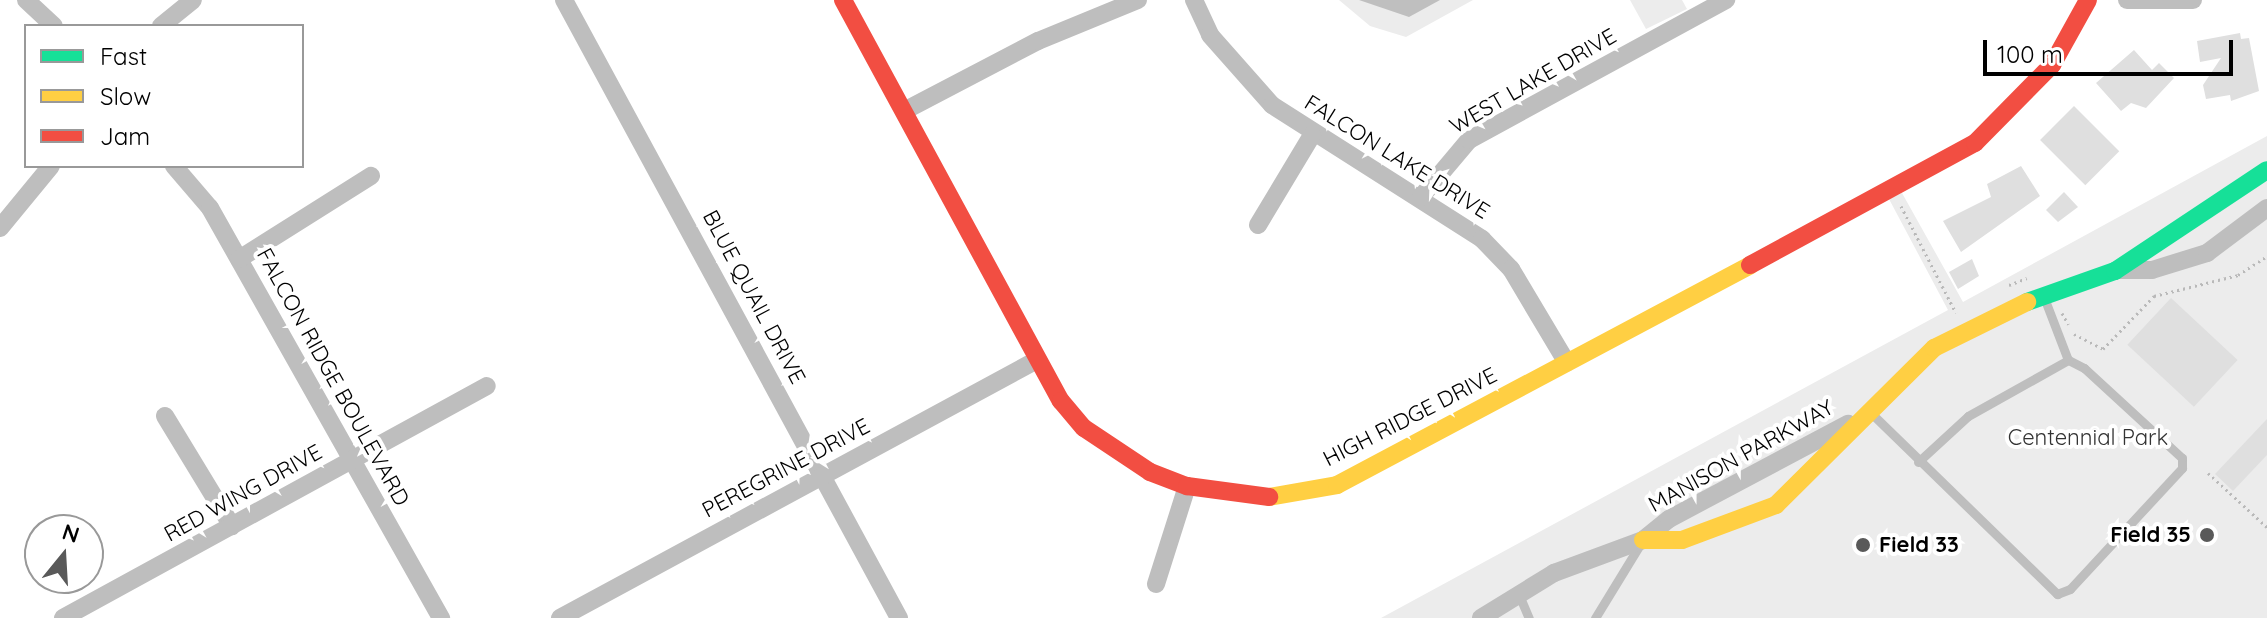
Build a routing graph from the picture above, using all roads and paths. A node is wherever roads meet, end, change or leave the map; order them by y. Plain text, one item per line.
1 (26, 0) edge
2 (193, 0) edge
3 (564, 0) edge
4 (843, 0) edge
5 (1138, 0) edge
6 (1194, 0) edge
7 (1726, 0) edge
8 (2088, 0) edge
9 (2127, 0) edge
10 (2193, 0) edge
11 (52, 24) edge
12 (163, 24) edge
13 (904, 111) junction
14 (1312, 135) junction
15 (49, 168) edge
16 (176, 168) edge
17 (2267, 170) edge
18 (371, 176) dead end
19 (1896, 196) dead end
20 (1421, 197) junction
21 (2267, 208) edge
22 (1258, 225) dead end
23 (0, 228) edge
24 (2267, 256) edge
25 (239, 259) junction
26 (2115, 271) junction
27 (2033, 278) dead end
28 (2001, 292) dead end
29 (2049, 295) junction
30 (1968, 306) dead end
31 (2068, 360) junction
32 (1035, 361) junction
33 (1567, 363) junction
34 (487, 386) dead end
35 (1866, 413) junction
36 (165, 416) dead end
37 (352, 460) junction
38 (1918, 462) junction
39 (2208, 473) dead end
40 (821, 477) junction
41 (1187, 486) junction
42 (232, 526) junction
43 (2267, 527) edge
44 (1643, 540) junction
45 (1156, 584) dead end
46 (1517, 592) junction
47 (63, 618) edge
48 (441, 618) edge
49 (560, 618) edge
50 (899, 618) edge
51 (1481, 618) edge
52 (1529, 618) edge
53 (1595, 618) edge

1 - 11 street
2 - 12 street
3 - 40 street, BLUE QUAIL DRIVE
4 - 13 street, HIGH RIDGE DRIVE
5 - 13 street
6 - 14 street, FALCON LAKE DRIVE
7 - 20 street, WEST LAKE DRIVE
8 - 33 street, HIGH RIDGE DRIVE
9 - 10 street
13 - 32 street, HIGH RIDGE DRIVE
14 - 20 street, FALCON LAKE DRIVE
14 - 22 street
15 - 23 street
16 - 25 street, FALCON RIDGE BOULEVARD
17 - 26 street, MANISON PARKWAY
18 - 25 street
19 - 30 path
20 - 33 street, FALCON LAKE DRIVE
21 - 26 street, MANISON PARKWAY
24 - 29 path
25 - 37 street, FALCON RIDGE BOULEVARD
26 - 29 street, MANISON PARKWAY
27 - 28 path
29 - 31 lane
29 - 35 street, MANISON PARKWAY
31 - 38 lane
31 - 38 lane
32 - 40 street, PEREGRINE DRIVE
32 - 41 street, HIGH RIDGE DRIVE
33 - 41 street, HIGH RIDGE DRIVE
34 - 37 street, RED WING DRIVE
35 - 38 lane
35 - 44 street, MANISON PARKWAY
35 - 44 street, MANISON PARKWAY
36 - 42 street
37 - 42 street, RED WING DRIVE
37 - 48 street, FALCON RIDGE BOULEVARD
39 - 43 path
40 - 49 street, PEREGRINE DRIVE
40 - 50 street, BLUE QUAIL DRIVE
41 - 45 street
42 - 47 street, RED WING DRIVE
44 - 46 street, MANISON PARKWAY
44 - 53 lane
46 - 51 street, MANISON PARKWAY
46 - 52 lane

